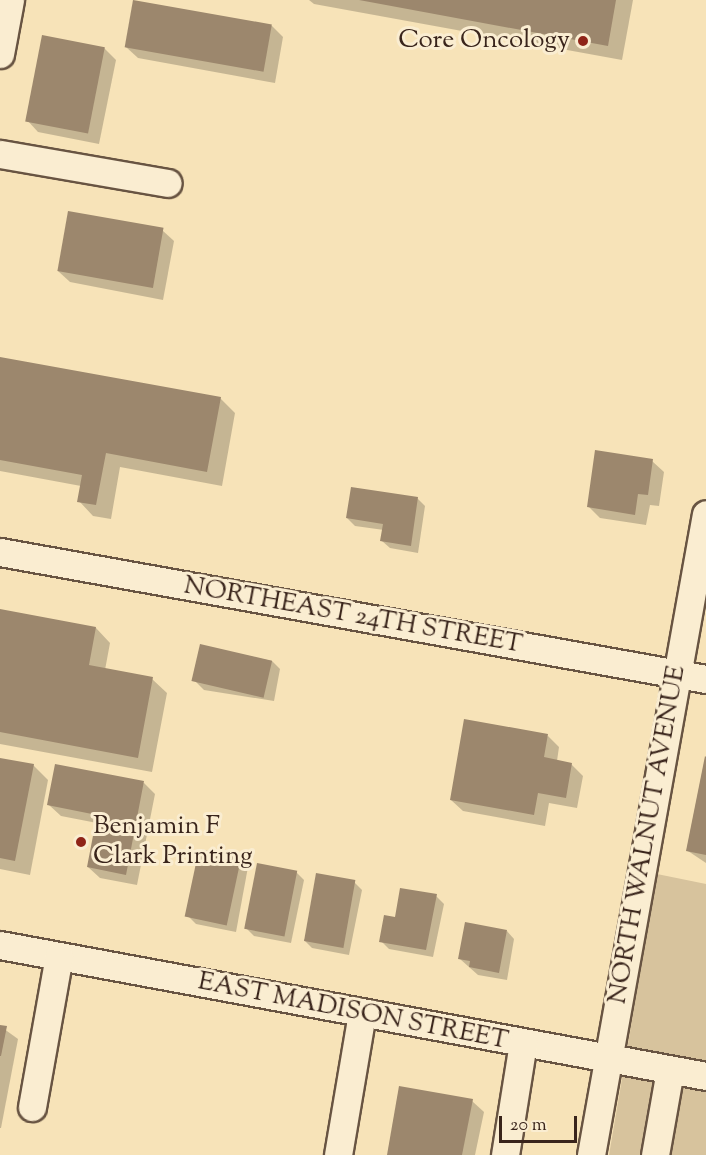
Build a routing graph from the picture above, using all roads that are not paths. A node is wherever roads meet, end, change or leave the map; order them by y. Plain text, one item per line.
1 (10, 0) edge
2 (0, 54) edge
3 (0, 154) edge
4 (168, 183) dead end
5 (706, 514) edge
6 (0, 552) edge
7 (677, 674) junction
8 (706, 679) edge
9 (0, 945) edge
10 (58, 956) junction
11 (362, 1013) junction
12 (523, 1043) junction
13 (608, 1059) junction
14 (670, 1070) junction
15 (706, 1077) edge
16 (32, 1107) dead end
17 (338, 1155) edge
18 (505, 1155) edge
19 (591, 1155) edge
20 (655, 1155) edge

1 - 2 street
3 - 4 street
5 - 7 street, NORTH WALNUT AVENUE
6 - 7 street, NORTHEAST 24TH STREET
7 - 8 street, NORTHEAST 24TH STREET
7 - 13 street, NORTH WALNUT AVENUE
9 - 10 street, EAST MADISON STREET
10 - 11 street, EAST MADISON STREET
10 - 16 street
11 - 12 street, EAST MADISON STREET
11 - 17 street
12 - 13 street, EAST MADISON STREET
12 - 18 street
13 - 14 street, EAST MADISON STREET
13 - 19 street, NORTH WALNUT AVENUE
14 - 15 street, EAST MADISON STREET
14 - 20 street

